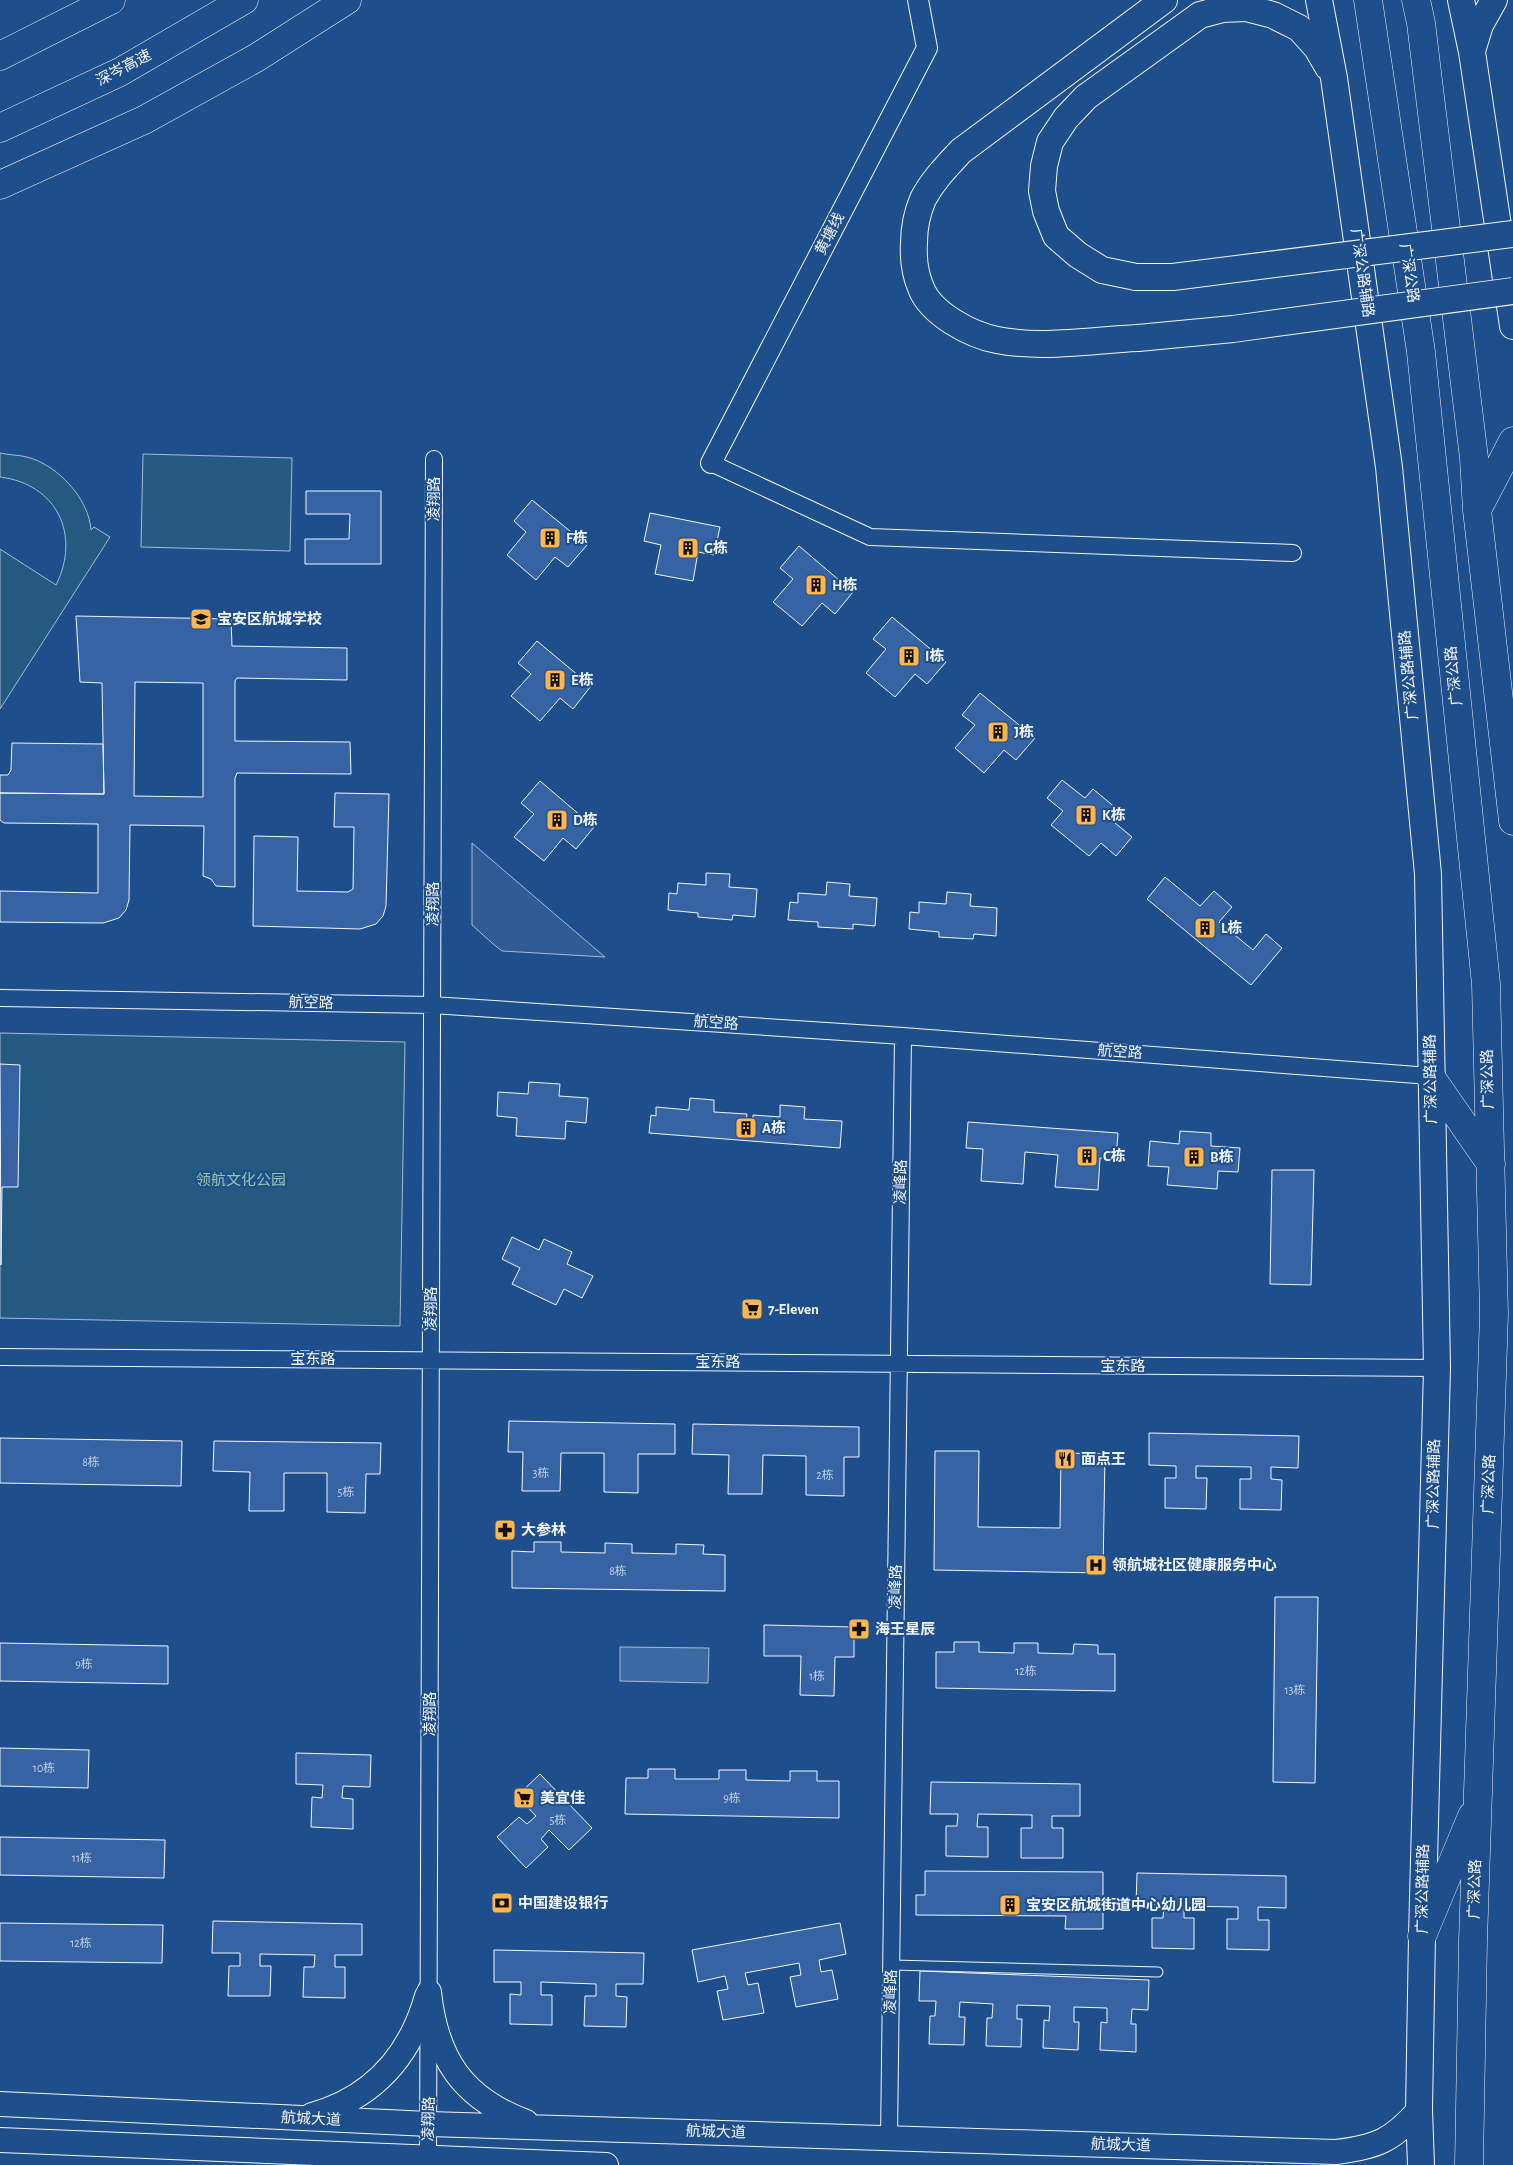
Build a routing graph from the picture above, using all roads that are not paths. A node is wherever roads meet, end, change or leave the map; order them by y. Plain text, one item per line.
1 (110, 0) edge
2 (244, 0) edge
3 (347, 0) edge
4 (918, 0) edge
5 (1164, 0) edge
6 (1318, 0) edge
7 (1368, 0) edge
8 (1416, 0) edge
9 (1461, 0) edge
10 (1494, 0) edge
11 (1472, 52) junction
12 (0, 56) edge
13 (1334, 78) junction
14 (0, 128) edge
15 (0, 186) edge
16 (1513, 234) edge
17 (1513, 291) edge
18 (1513, 326) edge
19 (1513, 441) edge
20 (434, 459) dead end
21 (711, 464) joint
22 (1477, 510) junction
23 (1293, 553) dead end
24 (1513, 821) edge
25 (0, 998) edge
26 (432, 1005) junction
27 (903, 1036) junction
28 (1430, 1076) junction
29 (1491, 1164) junction
30 (0, 1357) edge
31 (431, 1360) junction
32 (899, 1364) junction
33 (1437, 1368) junction
34 (1478, 1801) junction
35 (1422, 1936) junction
36 (892, 1965) junction
37 (1158, 1972) dead end
38 (429, 1992) junction
39 (0, 2104) edge
40 (1418, 2110) junction
41 (301, 2118) junction
42 (429, 2124) junction
43 (557, 2128) junction
44 (889, 2138) junction
45 (0, 2140) edge
46 (1210, 2148) junction
47 (428, 2162) edge
48 (606, 2165) edge
49 (1229, 2165) edge
50 (1421, 2165) edge
51 (1469, 2165) edge

1 - 12 highway
2 - 14 highway, 深岑高速
3 - 15 highway
4 - 21 street, 黄塘线
5 - 17 main road, bridge
6 - 13 main road, 广深公路辅路
7 - 29 highway, 广深公路
8 - 22 highway
9 - 11 main road
10 - 11 main road
11 - 18 main road
13 - 16 main road, bridge
13 - 28 main road, 广深公路辅路
19 - 22 highway
20 - 26 street, 凌翔路
21 - 23 street
22 - 24 highway
25 - 26 street, 航空路
26 - 27 street, 航空路
26 - 31 street, 凌翔路
27 - 28 street, 航空路
27 - 32 street, 凌峰路
28 - 29 highway
28 - 33 main road, 广深公路辅路
29 - 34 highway, 广深公路
30 - 31 street, 宝东路
31 - 32 street, 宝东路
31 - 38 street, 凌翔路
32 - 33 street, 宝东路
32 - 36 street, 凌峰路
33 - 35 main road, 广深公路辅路
34 - 35 highway
34 - 51 highway, 广深公路
35 - 40 main road, 广深公路辅路
36 - 37 lane
36 - 44 street, 凌峰路
38 - 41 main road
38 - 42 street, 凌翔路
38 - 43 main road
39 - 41 main road, 航城大道
40 - 46 main road, 航城大道
40 - 50 main road, 广深公路辅路
41 - 42 main road, 航城大道
42 - 43 main road, 航城大道
42 - 47 street, 凌翔路
43 - 44 main road, 航城大道
44 - 46 main road, 航城大道
45 - 47 main road
46 - 49 main road
47 - 48 main road

